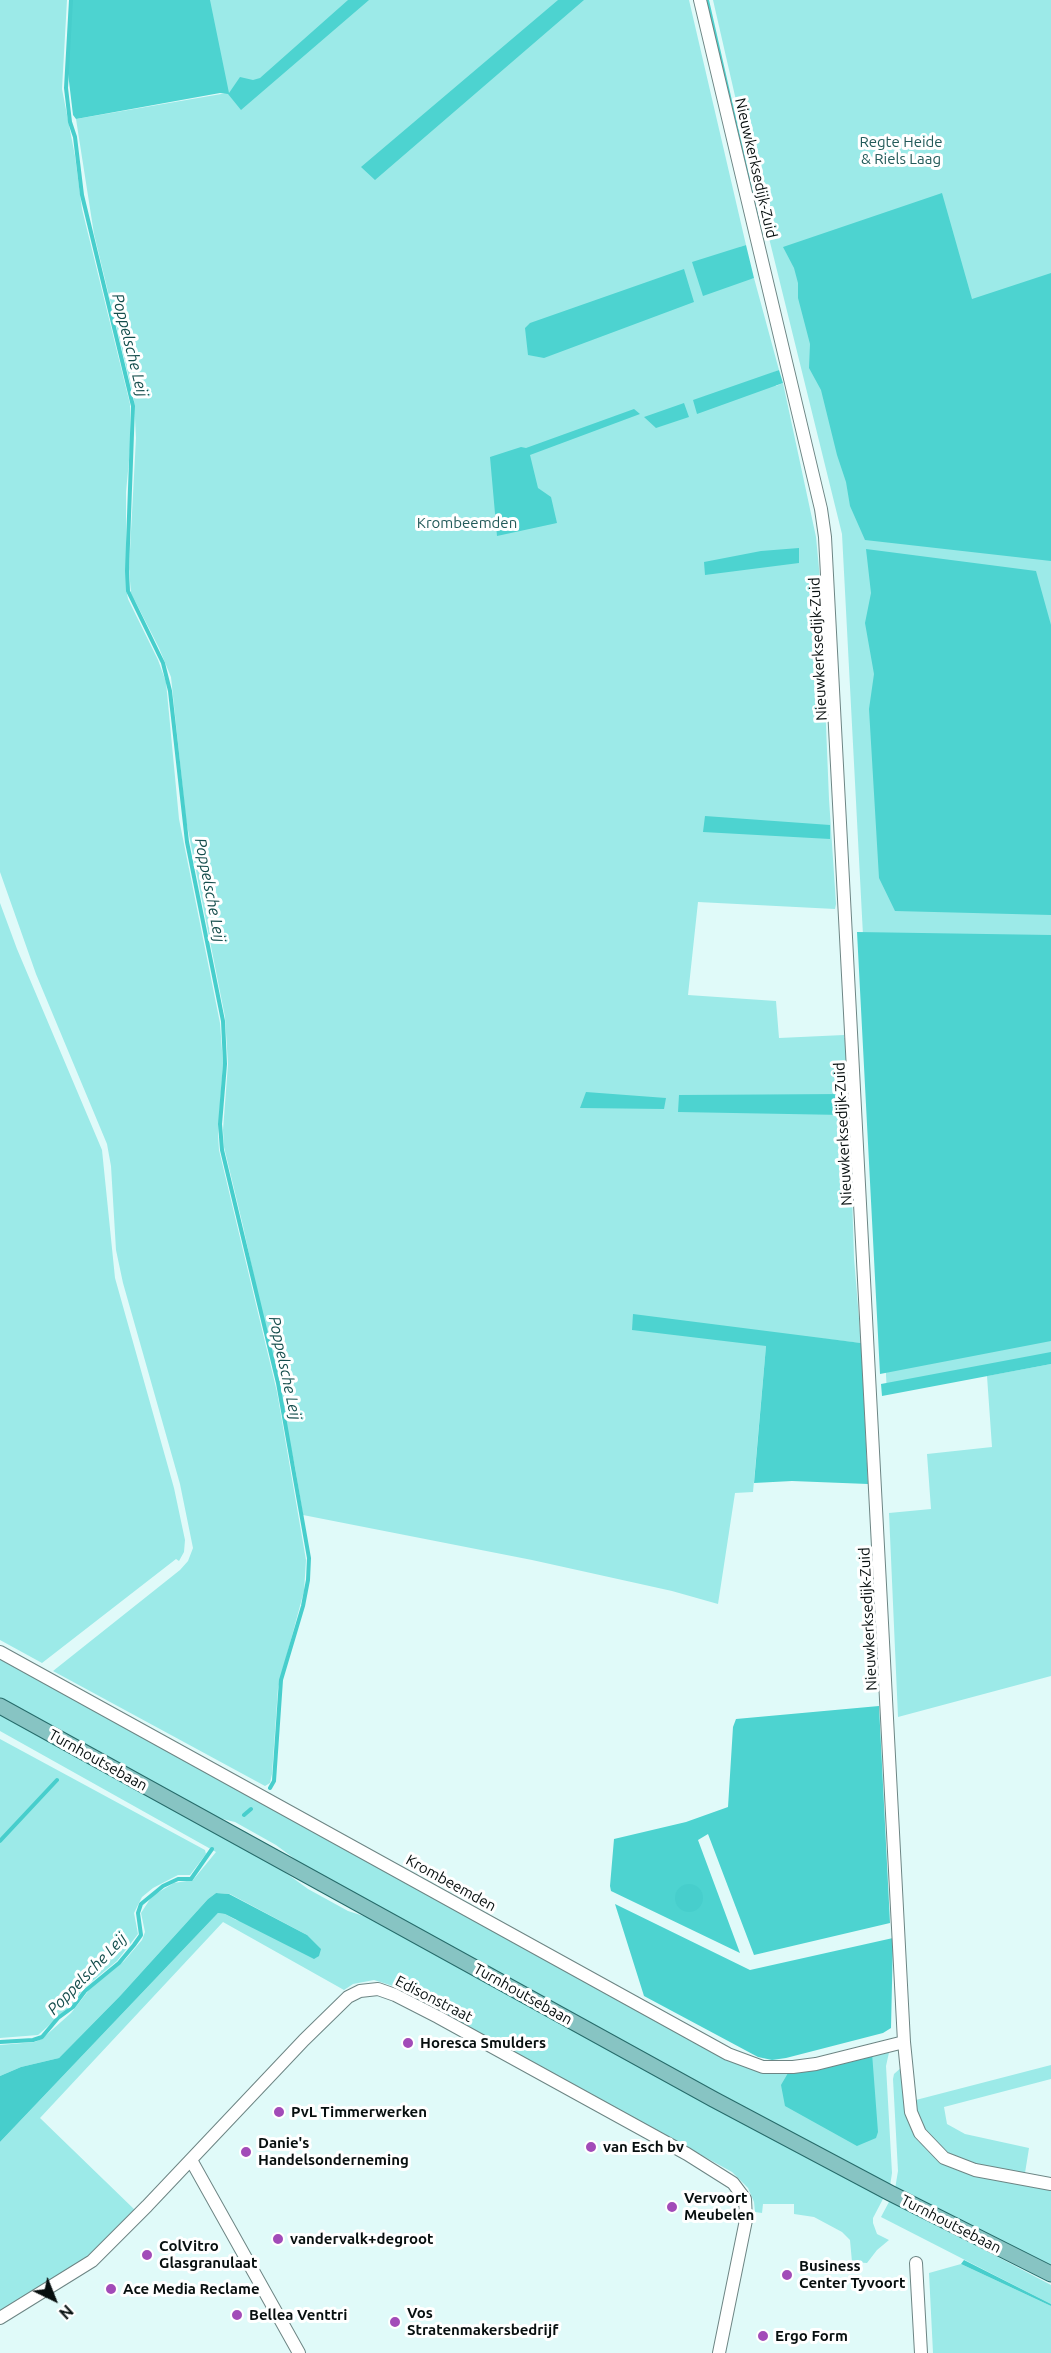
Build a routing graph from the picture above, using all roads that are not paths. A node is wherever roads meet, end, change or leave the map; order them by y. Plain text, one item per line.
1 (700, 0) edge
2 (0, 1652) edge
3 (0, 1706) edge
4 (904, 2042) junction
5 (191, 2160) junction
6 (1051, 2184) edge
7 (916, 2263) dead end
8 (1051, 2274) edge
9 (0, 2318) edge
10 (299, 2353) edge
11 (719, 2353) edge
12 (921, 2353) edge

1 - 4 street, Nieuwkerksedijk-Zuid
2 - 4 street, Krombeemden
3 - 8 main road, Turnhoutsebaan
4 - 6 street, Nieuwkerksedijk-Zuid
5 - 9 street, Edisonstraat
5 - 10 street
5 - 11 street, Edisonstraat
7 - 12 street

